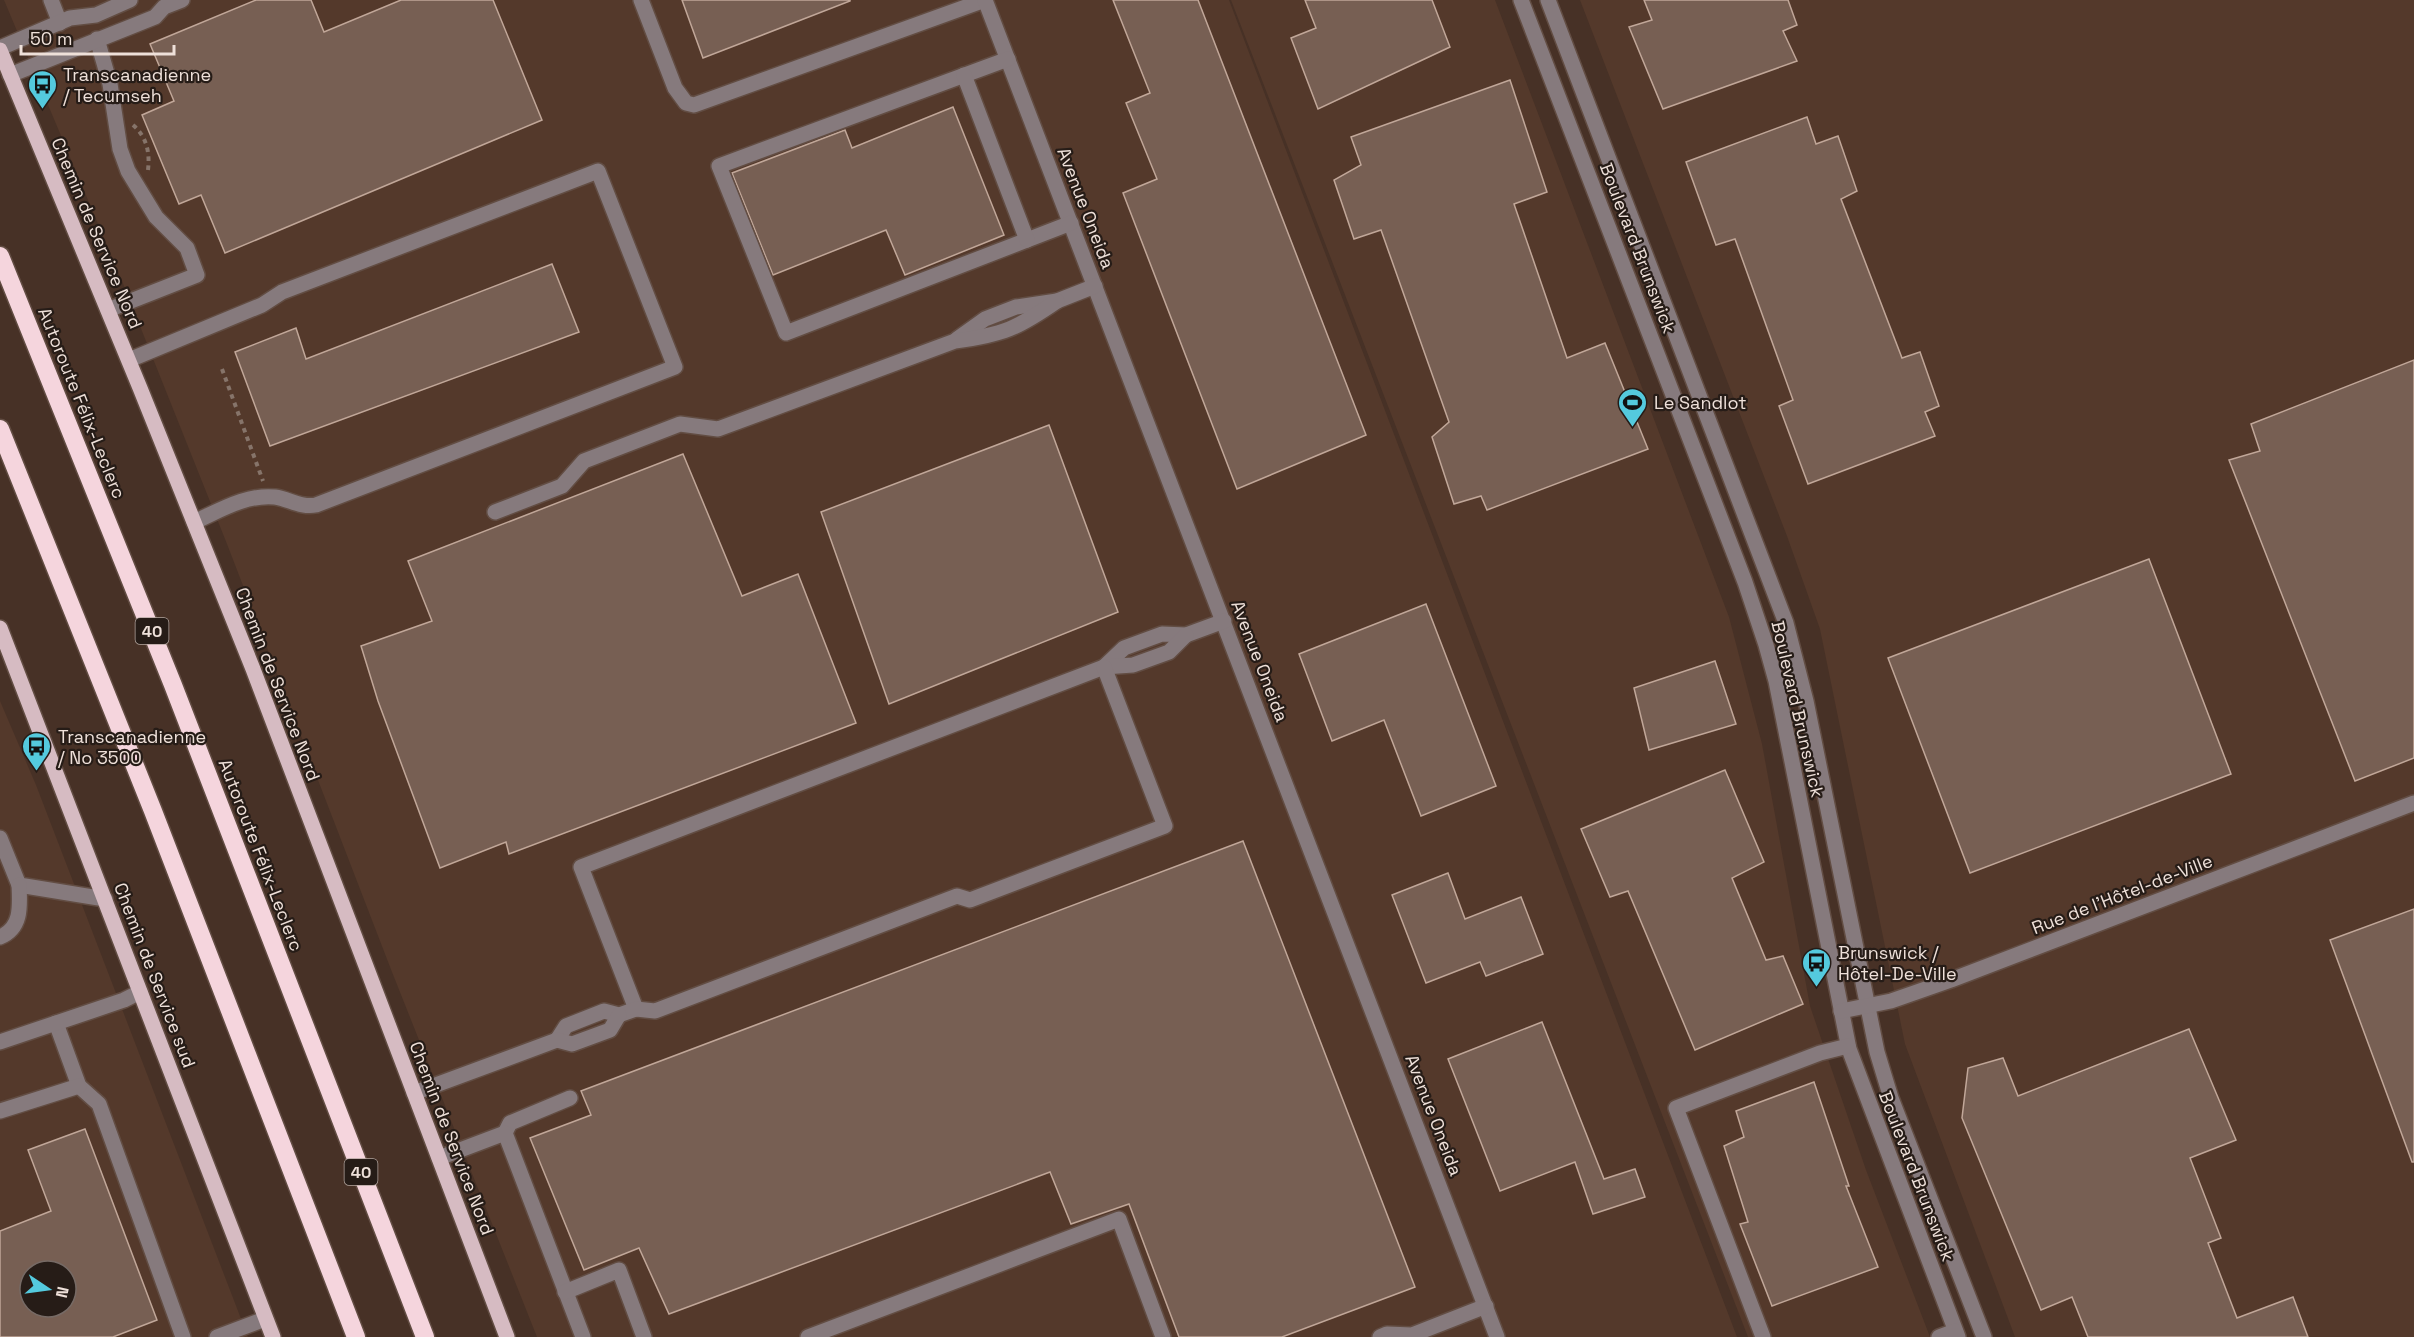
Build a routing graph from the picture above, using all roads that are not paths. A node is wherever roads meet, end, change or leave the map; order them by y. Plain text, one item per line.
1 (51, 0) edge
2 (130, 0) edge
3 (182, 0) edge
4 (641, 0) edge
5 (985, 0) edge
6 (1521, 0) edge
7 (1548, 0) edge
8 (60, 22) junction
9 (97, 39) junction
10 (0, 49) edge
11 (1008, 58) junction
12 (10, 75) junction
13 (964, 75) junction
14 (1071, 223) junction
15 (1027, 240) junction
16 (0, 256) edge
17 (1095, 286) junction
18 (108, 310) junction
19 (129, 360) junction
20 (0, 429) edge
21 (495, 512) dead end
22 (194, 522) junction
23 (1224, 621) junction
24 (0, 628) edge
25 (3, 644) edge
26 (1104, 667) junction
27 (2414, 803) edge
28 (0, 838) edge
29 (19, 885) junction
30 (105, 899) junction
31 (0, 937) edge
32 (140, 992) junction
33 (1867, 1007) junction
34 (636, 1009) junction
35 (1841, 1011) junction
36 (56, 1023) junction
37 (0, 1042) edge
38 (1848, 1046) junction
39 (79, 1086) junction
40 (414, 1093) junction
41 (570, 1098) dead end
42 (0, 1111) edge
43 (505, 1133) junction
44 (439, 1158) junction
45 (565, 1292) junction
46 (1486, 1306) junction
47 (265, 1318) junction
48 (1956, 1334) edge
49 (183, 1337) edge
50 (217, 1337) edge
51 (273, 1337) edge
52 (356, 1337) edge
53 (425, 1337) edge
54 (507, 1337) edge
55 (583, 1337) edge
56 (644, 1337) edge
57 (807, 1337) edge
58 (1162, 1337) edge
59 (1380, 1337) edge
60 (1497, 1337) edge
61 (1764, 1337) edge
62 (1939, 1337) edge
63 (1984, 1337) edge

1 - 8 street
2 - 8 street
3 - 9 street
4 - 5 street
5 - 11 street, Avenue Oneida
6 - 35 street, Boulevard Brunswick
7 - 33 street, Boulevard Brunswick
8 - 10 street
9 - 12 street
9 - 18 street
10 - 12 main road, Chemin de Service Nord
11 - 13 street
11 - 14 street, Avenue Oneida
12 - 18 main road, Chemin de Service Nord
13 - 15 street
13 - 15 street
14 - 15 street
14 - 17 street, Avenue Oneida
16 - 53 highway, Autoroute Félix-Leclerc / 40
17 - 21 street
17 - 23 street, Avenue Oneida
18 - 19 main road, Chemin de Service Nord
19 - 22 main road, Chemin de Service Nord
19 - 22 street
20 - 52 highway
22 - 40 main road, Chemin de Service Nord
23 - 26 street
23 - 46 street, Avenue Oneida
24 - 25 main road, Chemin de Service sud
25 - 30 main road, Chemin de Service sud
26 - 34 street
26 - 34 street
27 - 33 street, Rue de l'Hôtel-de-Ville
28 - 29 street
29 - 30 street
29 - 31 street
30 - 32 main road, Chemin de Service sud
32 - 36 street
32 - 47 main road, Chemin de Service sud
33 - 35 street, Rue de l'Hôtel-de-Ville
33 - 63 street, Boulevard Brunswick
34 - 40 street
35 - 38 street, Boulevard Brunswick
36 - 37 street
36 - 39 street
38 - 48 street, Boulevard Brunswick
38 - 61 street
39 - 42 street
39 - 49 street
40 - 44 main road, Chemin de Service Nord
41 - 43 street
43 - 44 street
43 - 45 street
44 - 54 main road, Chemin de Service Nord
45 - 55 street
45 - 56 street
46 - 59 street
46 - 60 street, Avenue Oneida
47 - 50 street
47 - 51 main road, Chemin de Service sud
48 - 62 street
57 - 58 street

